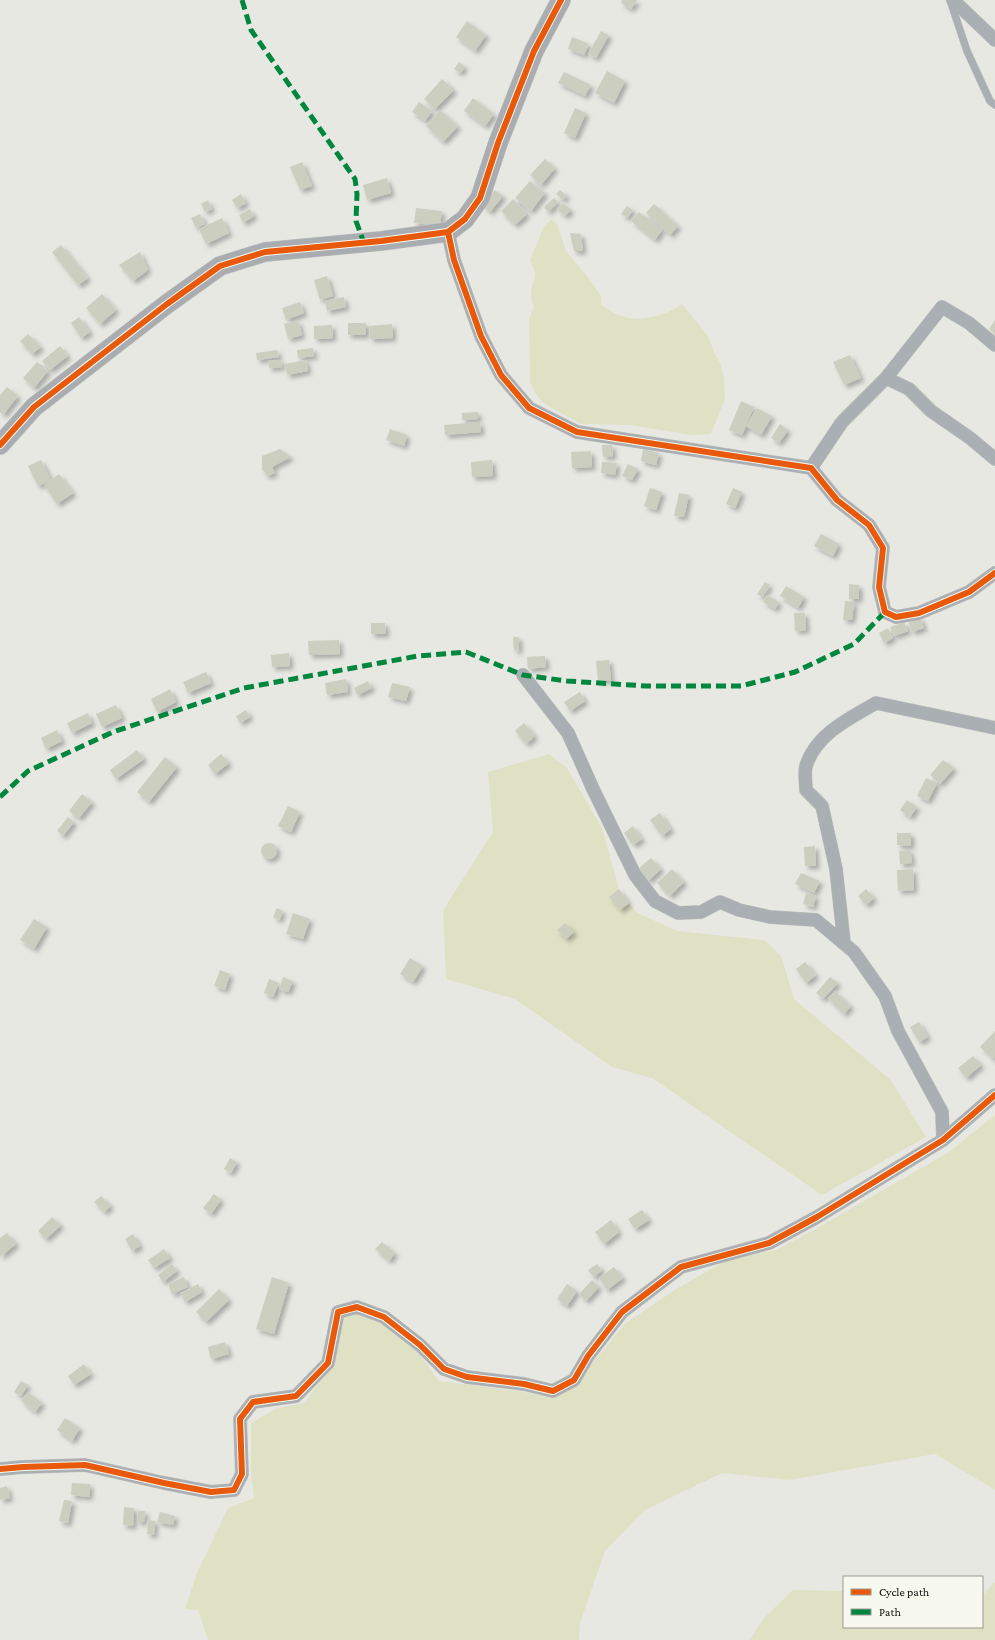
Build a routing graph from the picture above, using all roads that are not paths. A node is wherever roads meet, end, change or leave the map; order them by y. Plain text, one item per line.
1 (561, 0) edge
2 (951, 0) edge
3 (995, 40) edge
4 (995, 106) edge
5 (448, 232) junction
6 (995, 345) edge
7 (886, 378) junction
8 (0, 446) edge
9 (995, 459) edge
10 (811, 468) junction
11 (995, 573) edge
12 (523, 675) dead end
13 (995, 728) edge
14 (844, 943) junction
15 (995, 1095) edge
16 (943, 1140) junction
17 (0, 1469) edge

1 - 5 street
2 - 3 street
2 - 4 lane
5 - 8 street
5 - 10 street
6 - 7 street
7 - 9 street
7 - 10 street
10 - 11 street
12 - 14 street
13 - 14 street
14 - 16 street
15 - 16 street
16 - 17 street

